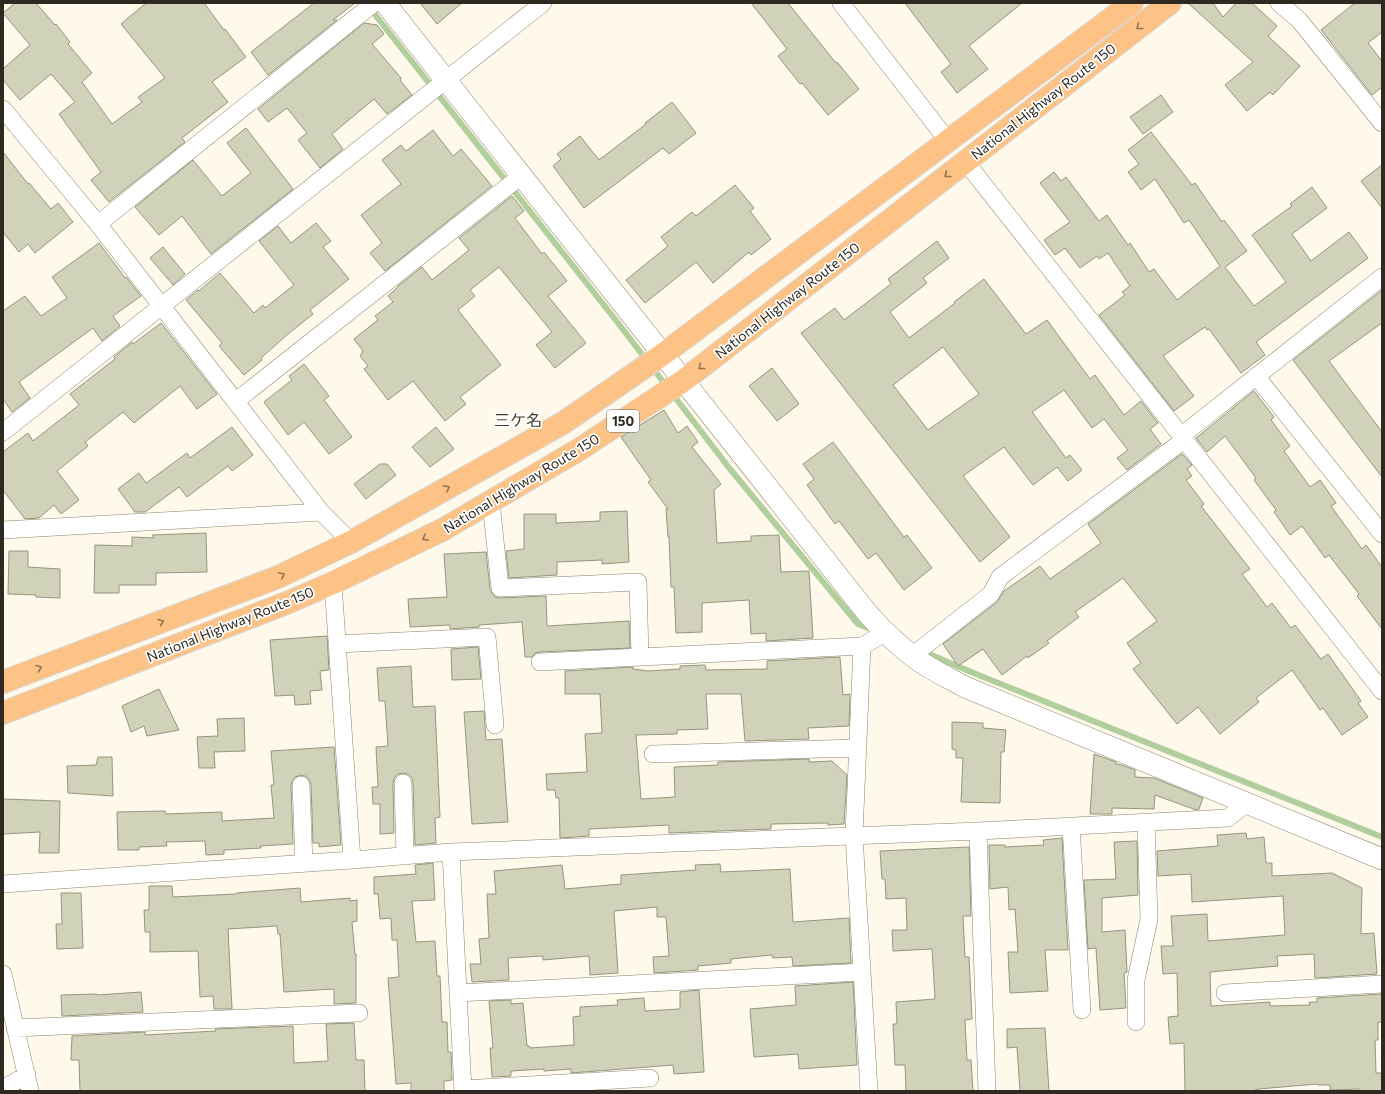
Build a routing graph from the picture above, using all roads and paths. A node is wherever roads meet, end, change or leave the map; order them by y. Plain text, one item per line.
1 (374, 3) edge
2 (385, 3) edge
3 (543, 3) edge
4 (841, 3) edge
5 (1132, 3) edge
6 (1170, 3) edge
7 (1279, 3) edge
8 (445, 80) junction
9 (3, 109) edge
10 (1382, 123) edge
11 (948, 141) junction
12 (965, 162) junction
13 (521, 176) junction
14 (98, 224) junction
15 (1382, 276) edge
16 (163, 306) junction
17 (662, 355) junction
18 (1256, 376) junction
19 (683, 381) junction
20 (236, 401) junction
21 (3, 432) edge
22 (1183, 438) junction
23 (491, 502) junction
24 (321, 512) junction
25 (3, 530) edge
26 (1382, 534) edge
27 (350, 542) junction
28 (333, 583) junction
29 (885, 633) junction
30 (337, 644) junction
31 (862, 646) junction
32 (912, 656) junction
33 (640, 657) junction
34 (540, 662) dead end
35 (3, 682) edge
36 (1382, 691) edge
37 (3, 713) edge
38 (495, 725) dead end
39 (858, 748) junction
40 (653, 754) dead end
41 (403, 783) dead end
42 (301, 785) dead end
43 (1247, 803) junction
44 (1146, 822) junction
45 (1071, 826) junction
46 (978, 830) junction
47 (854, 835) junction
48 (451, 852) junction
49 (405, 856) junction
50 (1382, 858) edge
51 (352, 860) junction
52 (304, 864) junction
53 (3, 884) edge
54 (862, 972) junction
55 (3, 974) edge
56 (1382, 984) edge
57 (458, 993) junction
58 (1225, 993) dead end
59 (1082, 1010) dead end
60 (360, 1013) dead end
61 (1136, 1022) dead end
62 (16, 1028) junction
63 (650, 1078) dead end
64 (28, 1083) edge
65 (463, 1090) edge
66 (3, 1091) edge
67 (868, 1091) edge
68 (987, 1091) edge

1 - 14 street
2 - 8 street
3 - 8 street
4 - 11 street
5 - 11 highway, National Highway Route 150 / 150
6 -> 12 highway, National Highway Route 150 / 150
7 - 10 street
8 - 13 street
8 - 16 street
9 - 14 street
11 - 17 highway, National Highway Route 150 / 150
12 -> 19 highway, National Highway Route 150 / 150
12 - 22 street
13 - 17 street
13 - 20 street
14 - 16 street
15 - 18 street
16 - 20 street
16 - 21 street
17 - 19 street
27 -> 17 highway, National Highway Route 150 / 150
18 - 22 street
18 - 26 street
19 - 23 highway, National Highway Route 150 / 150
19 - 29 street
20 - 24 street
22 - 32 street
22 - 36 street
23 -> 28 highway, National Highway Route 150 / 150
23 - 33 street
24 - 25 street
24 - 27 street
35 -> 27 highway, National Highway Route 150 / 150
28 - 30 street
28 - 37 highway, National Highway Route 150 / 150
29 - 31 street
29 - 32 street
30 - 38 street
30 - 51 street
31 - 33 street
31 - 39 street
32 - 43 street
33 - 34 street
39 - 40 street
39 - 47 street
41 - 49 street
42 - 52 street
43 - 44 street
43 - 50 street
44 - 45 street
44 - 61 street
45 - 46 street
45 - 59 street
46 - 47 street
46 - 68 street
47 - 48 street
47 - 54 street
48 - 49 street
48 - 57 street
49 - 51 street
51 - 52 street
52 - 53 street
54 - 57 street
54 - 67 street
55 - 62 street
56 - 58 street
57 - 65 street
60 - 62 street
62 - 64 street
63 - 65 street
64 - 66 street

